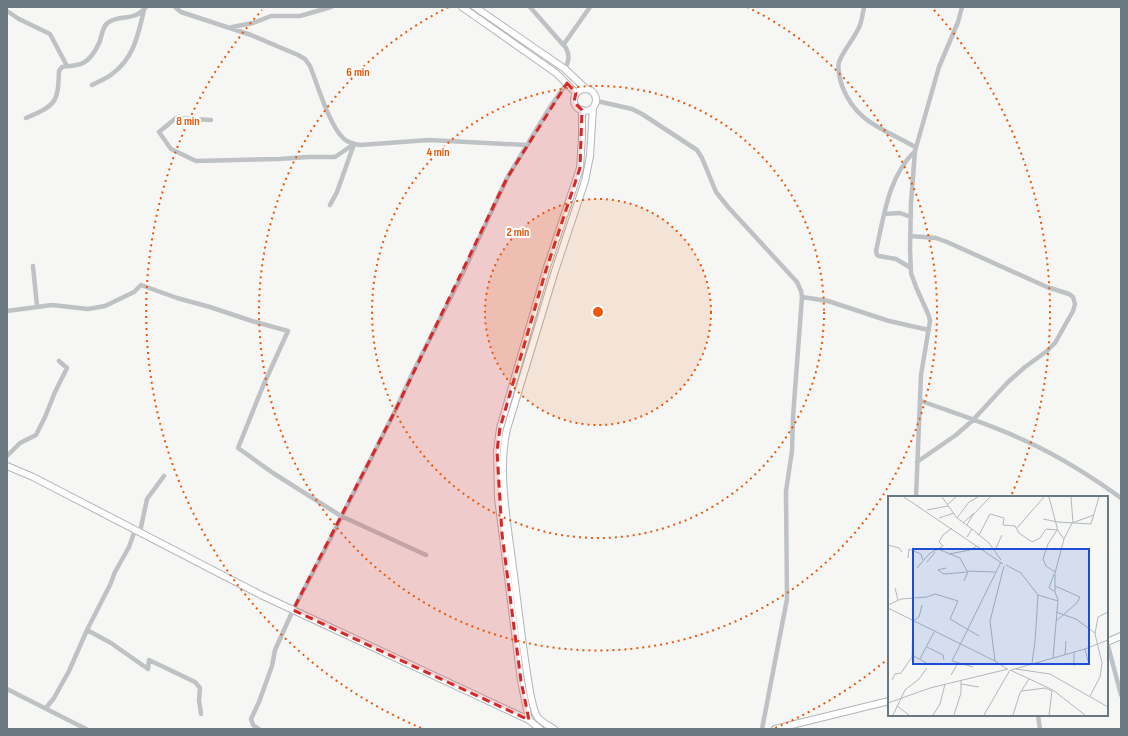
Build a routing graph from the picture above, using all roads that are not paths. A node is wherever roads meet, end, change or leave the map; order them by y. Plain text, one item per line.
1 (175, 7) edge
2 (331, 7) edge
3 (462, 7) edge
4 (475, 7) edge
5 (530, 7) edge
6 (590, 7) edge
7 (864, 7) edge
8 (962, 7) edge
9 (145, 9) edge
10 (7, 11) edge
11 (230, 28) junction
12 (564, 44) junction
13 (67, 66) junction
14 (565, 69) junction
15 (567, 83) junction
16 (92, 85) dead end
17 (586, 89) junction
18 (576, 93) junction
19 (597, 100) junction
20 (593, 108) junction
21 (582, 110) junction
22 (26, 118) dead end
23 (212, 120) dead end
24 (354, 144) junction
25 (526, 145) junction
26 (915, 149) junction
27 (330, 205) dead end
28 (884, 214) junction
29 (911, 218) junction
30 (910, 236) junction
31 (34, 266) dead end
32 (911, 268) junction
33 (802, 297) junction
34 (37, 306) junction
35 (7, 311) edge
36 (929, 330) junction
37 (59, 360) dead end
38 (921, 402) junction
39 (973, 420) junction
40 (7, 456) edge
41 (917, 462) junction
42 (7, 466) edge
43 (164, 476) dead end
44 (916, 496) edge
45 (1121, 498) edge
46 (341, 516) junction
47 (138, 531) junction
48 (426, 555) dead end
49 (293, 610) junction
50 (87, 630) junction
51 (1121, 636) edge
52 (1108, 642) edge
53 (1108, 646) edge
54 (7, 689) edge
55 (1121, 695) edge
56 (888, 701) edge
57 (46, 708) junction
58 (201, 714) dead end
59 (1038, 716) edge
60 (530, 720) junction
61 (86, 729) edge
62 (259, 729) edge
63 (540, 729) edge
64 (554, 729) edge
65 (762, 729) edge
66 (775, 729) edge
67 (1040, 729) edge

1 - 11 street
2 - 11 street
3 - 15 street
4 - 14 street
5 - 12 street
6 - 12 street
7 - 26 street
8 - 26 street
9 - 13 street
9 - 16 street
10 - 13 street
11 - 24 street
12 - 14 street
13 - 22 street
14 - 17 street
15 - 18 street
15 - 25 street
17 - 18 street
17 - 19 street
18 - 21 street
19 - 20 street
19 - 33 street
20 - 21 street
20 - 64 street
21 - 60 street
23 - 24 street
24 - 25 street
24 - 27 street
25 - 46 street
26 - 28 street
26 - 29 street
28 - 29 street
28 - 32 street
29 - 30 street
30 - 32 street
30 - 39 street
31 - 34 street
32 - 36 street
33 - 36 street
33 - 65 street
34 - 35 street
34 - 46 street
36 - 38 street
37 - 40 street
38 - 39 street
38 - 41 street
39 - 41 street
39 - 45 street
41 - 44 street
42 - 47 street
43 - 47 street
46 - 48 street
46 - 49 street
47 - 49 street
47 - 50 street
49 - 60 street
49 - 62 street
50 - 57 street
50 - 58 street
51 - 52 street
53 - 55 street
54 - 57 street
56 - 66 street
57 - 61 street
59 - 67 street
60 - 63 street

